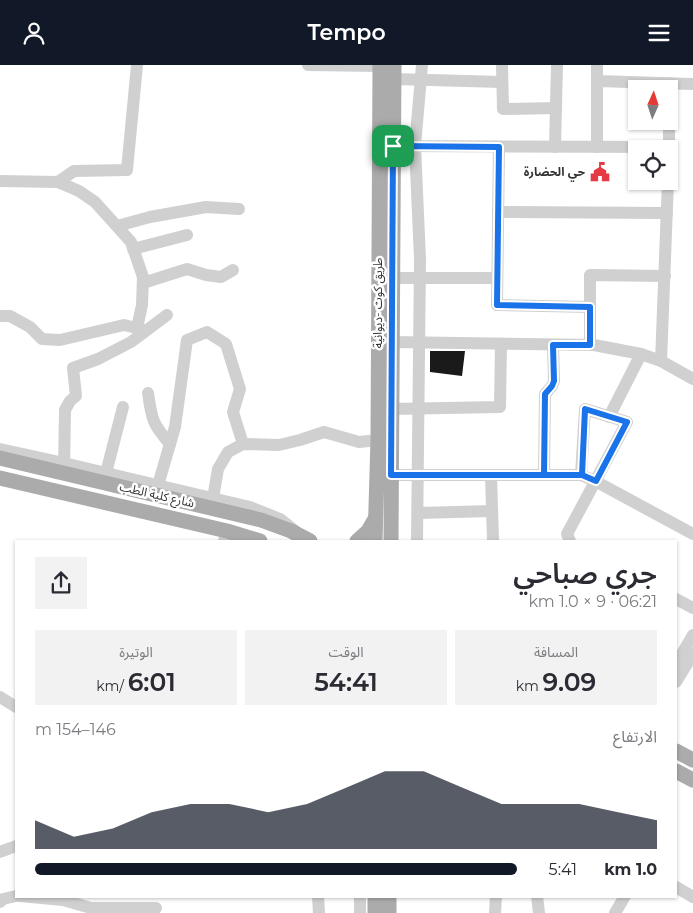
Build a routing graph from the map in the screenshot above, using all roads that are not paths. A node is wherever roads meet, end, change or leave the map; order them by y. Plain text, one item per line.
1 (137, 65) edge
2 (308, 65) edge
3 (422, 65) edge
4 (502, 65) edge
5 (557, 65) edge
6 (597, 65) edge
7 (387, 69) edge
8 (421, 80) junction
9 (597, 81) junction
10 (502, 82) junction
11 (628, 82) edge
12 (678, 83) edge
13 (693, 84) edge
14 (556, 109) junction
15 (393, 146) junction
16 (415, 147) junction
17 (499, 147) junction
18 (555, 147) junction
19 (596, 147) junction
20 (628, 147) edge
21 (0, 181) edge
22 (58, 182) junction
23 (668, 190) edge
24 (239, 209) dead end
25 (498, 212) junction
26 (667, 213) junction
27 (117, 227) junction
28 (187, 235) dead end
29 (133, 249) junction
30 (234, 270) dead end
31 (665, 276) junction
32 (419, 277) junction
33 (392, 278) junction
34 (497, 278) junction
35 (143, 283) junction
36 (590, 307) junction
37 (167, 315) dead end
38 (0, 316) edge
39 (142, 329) junction
40 (392, 342) junction
41 (419, 342) junction
42 (501, 344) junction
43 (553, 345) junction
44 (590, 345) junction
45 (641, 354) junction
46 (661, 361) junction
47 (693, 379) edge
48 (148, 393) dead end
49 (123, 407) dead end
50 (418, 408) junction
51 (391, 409) junction
52 (609, 417) junction
53 (378, 440) junction
54 (170, 444) junction
55 (243, 444) junction
56 (0, 449) edge
57 (0, 458) edge
58 (64, 468) junction
59 (106, 473) junction
60 (418, 474) junction
61 (391, 475) junction
62 (491, 475) junction
63 (544, 475) junction
64 (582, 475) junction
65 (0, 478) edge
66 (596, 481) junction
67 (158, 485) junction
68 (121, 487) junction
69 (213, 498) junction
70 (117, 506) junction
71 (492, 511) junction
72 (418, 513) junction
73 (375, 519) junction
74 (693, 534) edge
75 (225, 536) edge
76 (568, 538) edge
77 (244, 539) edge
78 (392, 539) edge
79 (308, 540) edge
80 (358, 540) edge
81 (374, 540) edge
82 (417, 540) edge
83 (493, 540) edge
84 (677, 600) edge
85 (693, 608) edge
86 (693, 635) edge
87 (692, 658) edge
88 (677, 663) edge
89 (677, 680) edge
90 (0, 697) edge
91 (15, 706) edge
92 (686, 756) edge
93 (683, 775) edge
94 (15, 846) edge
95 (0, 853) edge
96 (677, 888) edge
97 (15, 896) edge
98 (693, 897) edge
99 (42, 898) edge
100 (318, 898) edge
101 (360, 898) edge
102 (375, 898) edge
103 (389, 898) edge
104 (496, 898) edge
105 (537, 898) edge
106 (624, 898) edge
107 (0, 902) edge
108 (156, 906) edge
109 (80, 909) edge
110 (318, 913) edge
111 (360, 913) edge
112 (375, 913) edge
113 (389, 913) edge
114 (495, 913) edge
115 (539, 913) edge
116 (615, 913) edge

1 - 22 street
2 - 7 street
3 - 8 street
4 - 10 street
5 - 14 street
6 - 9 street
7 - 8 street
7 - 15 main road, طريق كوت -ديوانية
7 - 53 main road, طريق كوت -ديوانية
8 - 10 street
8 - 16 street
9 - 11 street
9 - 19 street
10 - 14 street
12 - 13 street
14 - 18 street
15 - 16 street
15 - 33 main road, طريق كوت -ديوانية
16 - 17 street
16 - 32 street
17 - 18 street
17 - 25 street
18 - 19 street
19 - 20 street
21 - 22 street
22 - 27 street
23 - 26 street
24 - 27 street
25 - 26 street
25 - 34 street
26 - 31 street
27 - 29 street
28 - 29 street
29 - 35 street
30 - 35 street
31 - 36 street
31 - 46 street
32 - 33 street
32 - 34 street
32 - 41 street
33 - 40 main road, طريق كوت -ديوانية
34 - 36 street
35 - 39 street
36 - 44 street
37 - 39 street
38 - 39 street
39 - 58 street
40 - 41 street
40 - 51 main road, طريق كوت -ديوانية
41 - 42 street
41 - 50 street
42 - 43 street
42 - 50 street
43 - 44 street
43 - 63 street
44 - 45 street
45 - 46 street
45 - 52 street
46 - 47 street
48 - 54 street
49 - 59 street
50 - 51 street
50 - 60 street
51 - 61 main road, طريق كوت -ديوانية
52 - 64 street
52 - 66 street
53 - 55 street
53 - 73 main road, طريق كوت -ديوانية
54 - 55 street
54 - 67 street
55 - 69 street
56 - 58 street
57 - 58 main road, شارع كلية الطب
58 - 59 street
58 - 68 main road, شارع كلية الطب
59 - 67 street
60 - 61 street
60 - 62 street
60 - 72 street
61 - 78 main road, طريق كوت -ديوانية
62 - 63 street
62 - 71 street
63 - 64 street
64 - 66 street
65 - 70 main road, شارع كلية الطب
66 - 74 street
66 - 76 street
67 - 69 street
68 - 70 main road
68 - 79 main road, شارع كلية الطب
69 - 79 street
70 - 75 main road, شارع كلية الطب
71 - 72 street
71 - 83 street
72 - 82 street
73 - 80 main road
73 - 81 main road, طريق كوت -ديوانية
75 - 77 main road, شارع كلية الطب
84 - 85 street
86 - 88 street
87 - 89 street
90 - 91 street
92 - 93 main road
94 - 95 street
96 - 98 street
97 - 107 street
99 - 109 street
100 - 110 street
101 - 111 street
102 - 112 main road
103 - 113 main road
104 - 114 street
105 - 115 street
106 - 116 street
108 - 109 street

